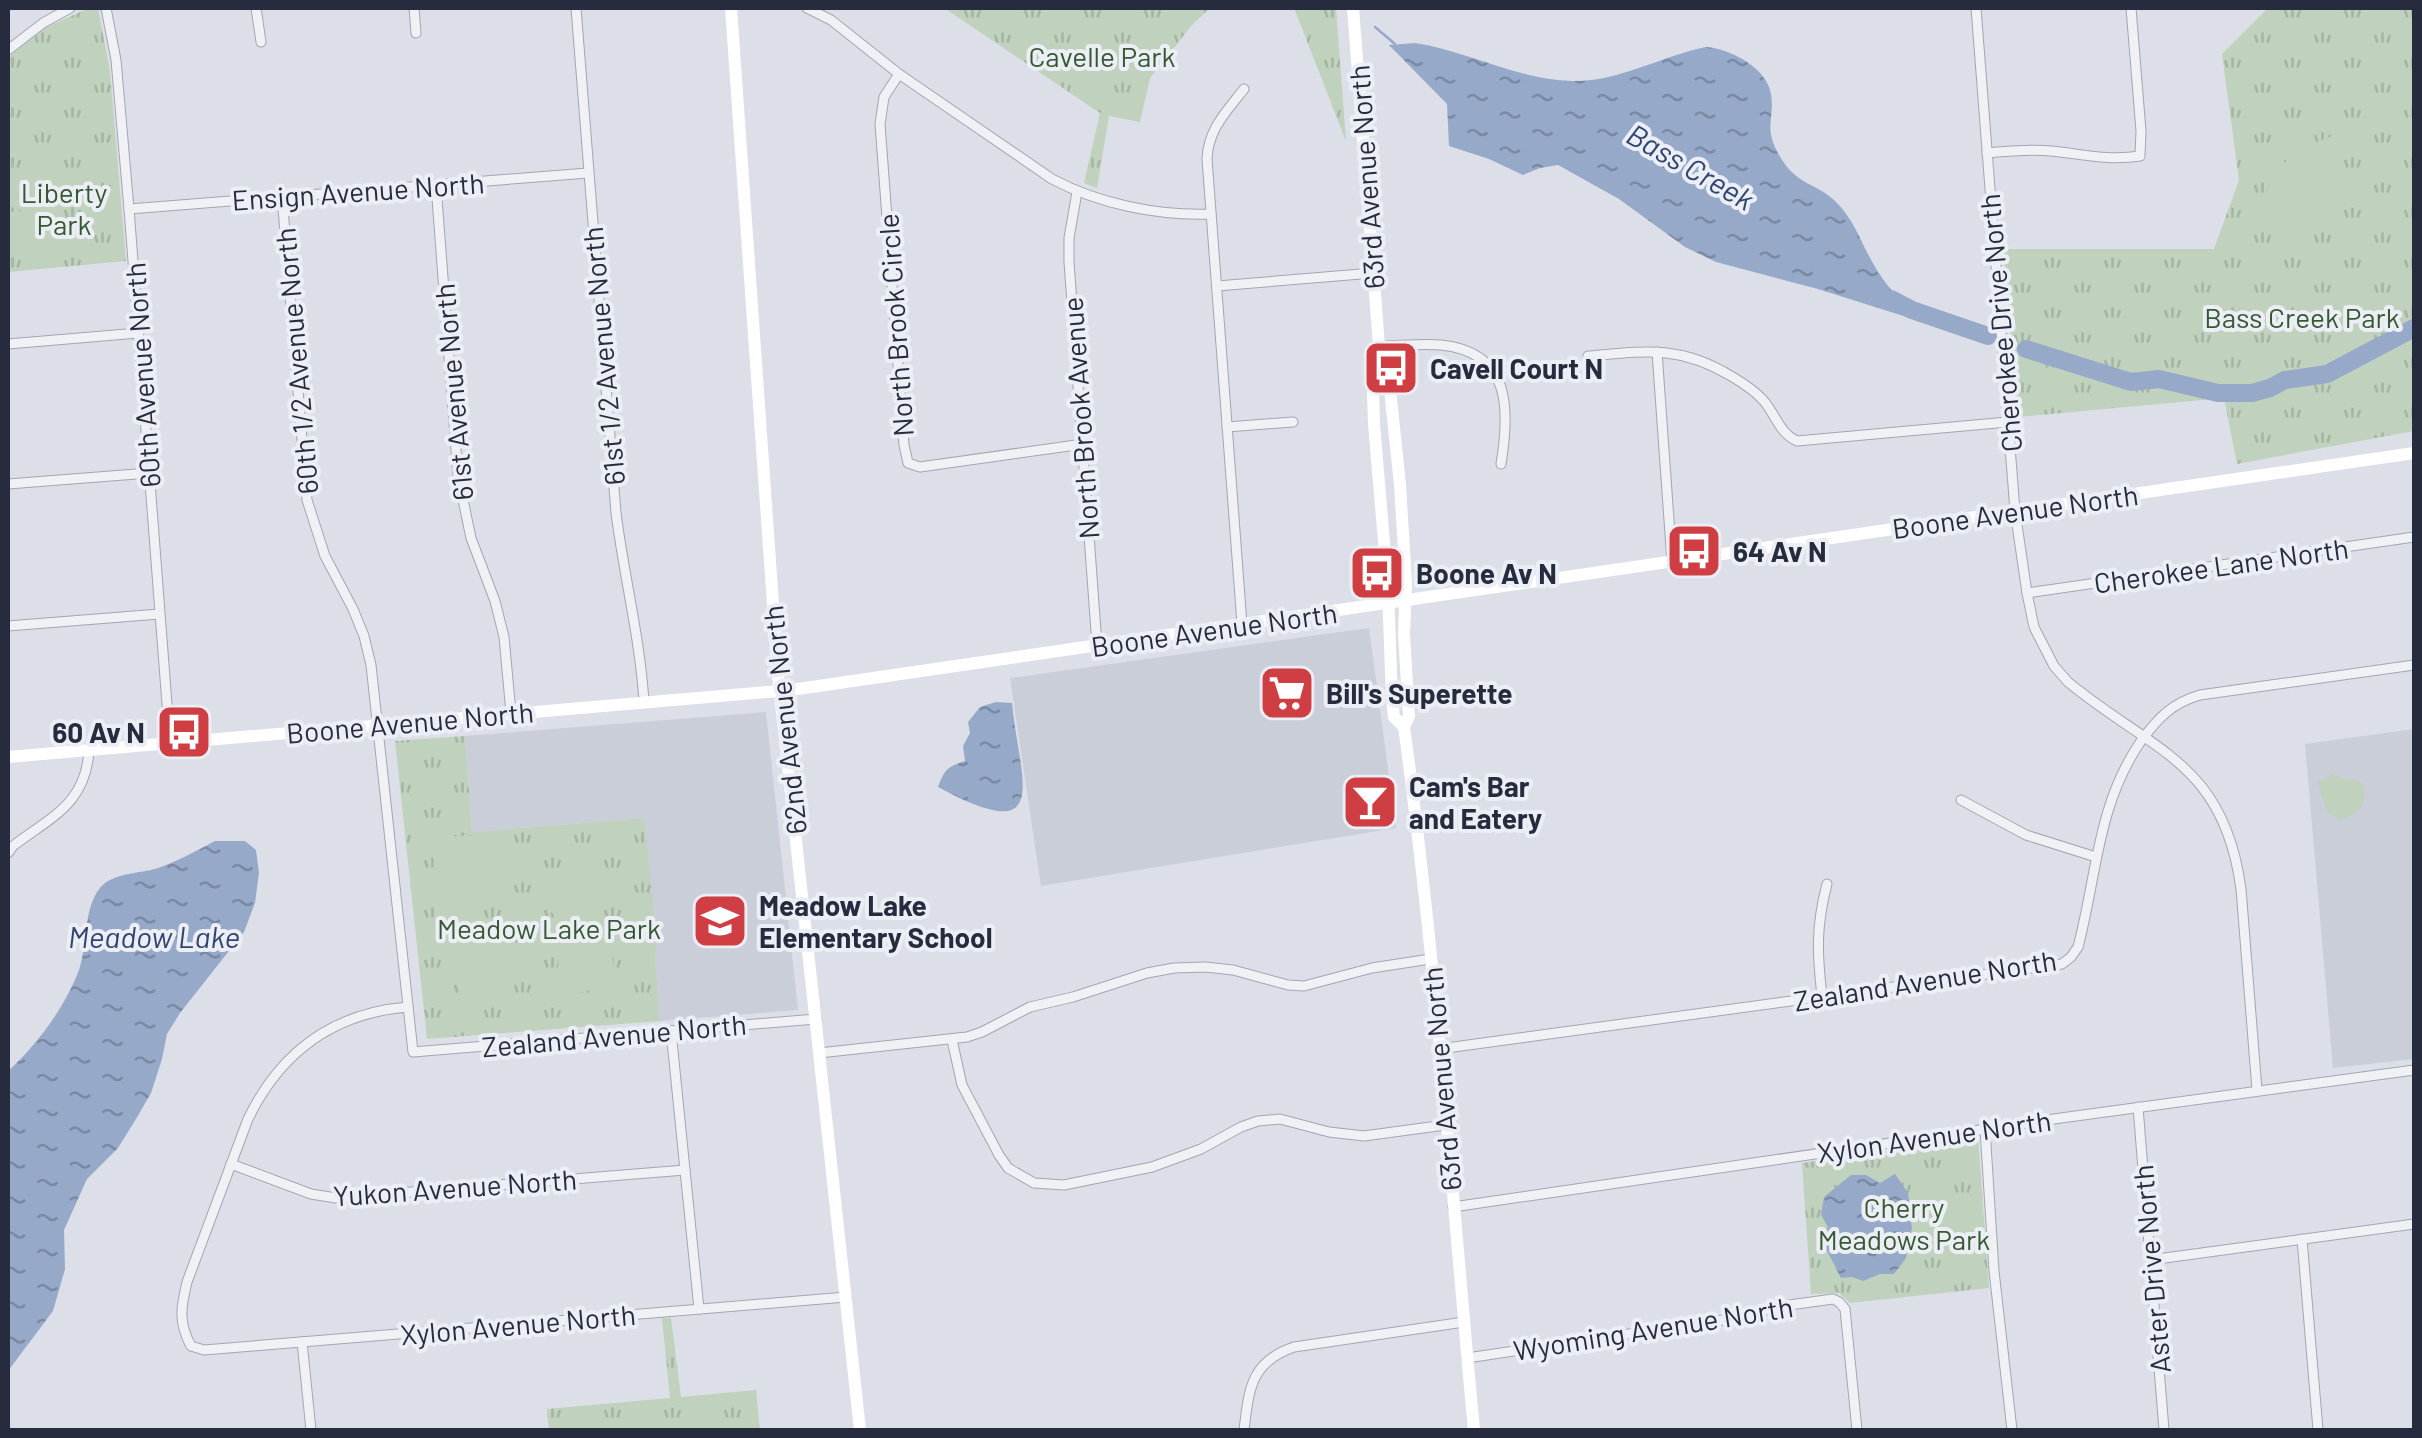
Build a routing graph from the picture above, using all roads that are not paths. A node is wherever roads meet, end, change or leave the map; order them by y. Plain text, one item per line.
1 (70, 8) edge
2 (106, 8) edge
3 (256, 8) edge
4 (414, 8) edge
5 (576, 8) edge
6 (731, 8) edge
7 (806, 8) edge
8 (1353, 8) edge
9 (1976, 8) edge
10 (2131, 8) edge
11 (416, 32) dead end
12 (261, 42) dead end
13 (8, 50) edge
14 (898, 74) junction
15 (1244, 89) dead end
16 (1987, 153) junction
17 (588, 173) junction
18 (436, 185) junction
19 (1077, 192) junction
20 (282, 196) junction
21 (129, 209) junction
22 (1212, 214) junction
23 (1373, 274) junction
24 (1217, 286) junction
25 (138, 333) junction
26 (8, 344) edge
27 (1379, 346) junction
28 (1657, 352) junction
29 (1588, 356) dead end
30 (1293, 422) dead end
31 (2008, 422) junction
32 (1227, 427) junction
33 (1083, 444) junction
34 (2414, 453) edge
35 (1502, 464) dead end
36 (149, 473) junction
37 (8, 484) edge
38 (2015, 511) junction
39 (2414, 537) edge
40 (1672, 562) junction
41 (2027, 593) junction
42 (1406, 600) junction
43 (1389, 604) junction
44 (159, 614) junction
45 (1242, 624) junction
46 (8, 626) edge
47 (1097, 645) junction
48 (2414, 665) edge
49 (779, 691) junction
50 (644, 702) junction
51 (511, 713) junction
52 (378, 724) junction
53 (1404, 727) junction
54 (2145, 736) junction
55 (170, 743) junction
56 (89, 750) junction
57 (8, 757) edge
58 (1961, 800) dead end
59 (8, 853) edge
60 (2096, 857) junction
61 (1827, 884) dead end
62 (1430, 959) junction
63 (1822, 996) junction
64 (408, 1007) junction
65 (816, 1019) junction
66 (671, 1031) junction
67 (952, 1040) junction
68 (1439, 1049) junction
69 (412, 1052) joint
70 (819, 1053) junction
71 (2414, 1070) edge
72 (2258, 1090) junction
73 (2138, 1107) junction
74 (1445, 1125) junction
75 (1985, 1129) junction
76 (231, 1164) junction
77 (684, 1170) junction
78 (1453, 1207) junction
79 (2414, 1224) edge
80 (2302, 1239) junction
81 (2150, 1260) junction
82 (846, 1297) junction
83 (699, 1309) junction
84 (1464, 1322) junction
85 (302, 1342) junction
86 (1467, 1358) junction
87 (311, 1430) edge
88 (860, 1430) edge
89 (1244, 1430) edge
90 (1474, 1430) edge
91 (1857, 1430) edge
92 (2012, 1430) edge
93 (2164, 1430) edge
94 (2318, 1430) edge

1 - 13 street
2 - 21 street, 60th Avenue North
3 - 12 street
4 - 11 street
5 - 17 street, 61st 1/2 Avenue North
6 - 49 street, 62nd Avenue North
7 - 14 street
8 - 23 street, 63rd Avenue North
9 - 16 street, Cherokee Drive North
10 - 16 street
14 - 19 street
14 - 33 street, North Brook Circle
15 - 22 street
16 - 31 street, Cherokee Drive North
17 - 18 street, Ensign Avenue North
17 - 50 street, 61st 1/2 Avenue North
18 - 20 street, Ensign Avenue North
18 - 51 street, 61st Avenue North
19 - 22 street
19 - 33 street, North Brook Avenue
20 - 21 street, Ensign Avenue North
20 - 52 street, 60th 1/2 Avenue North
21 - 25 street, 60th Avenue North
22 - 24 street
23 - 24 street
23 - 27 street, 63rd Avenue North
24 - 32 street
25 - 26 street
25 - 36 street, 60th Avenue North
27 - 35 street
27 - 42 street, 63rd Avenue North
27 - 43 street, 63rd Avenue North
28 - 29 street
28 - 31 street
28 - 40 street
30 - 32 street
31 - 38 street, Cherokee Drive North
32 - 45 street
33 - 47 street, North Brook Avenue
34 - 38 street, Boone Avenue North
36 - 37 street
36 - 44 street, 60th Avenue North
38 - 40 street, Boone Avenue North
38 - 41 street, Cherokee Drive North
39 - 41 street, Cherokee Lane North
40 - 42 street, Boone Avenue North
41 - 54 street, Cherokee Drive North
42 - 43 street, Boone Avenue North
42 - 53 street, 63rd Avenue North
43 - 45 street, Boone Avenue North
43 - 53 street, 63rd Avenue North
44 - 46 street
44 - 55 street, 60th Avenue North
45 - 47 street, Boone Avenue North
47 - 49 street, Boone Avenue North
48 - 54 street, Zealand Avenue North
49 - 50 street, Boone Avenue North
49 - 65 street, 62nd Avenue North
50 - 51 street, Boone Avenue North
51 - 52 street, Boone Avenue North
52 - 55 street, Boone Avenue North
52 - 64 street, 60th 1/2 Avenue North
53 - 62 street, 63rd Avenue North
54 - 60 street, Zealand Avenue North
54 - 72 street, Cherokee Drive North
55 - 56 street, Boone Avenue North
56 - 57 street, Boone Avenue North
56 - 59 street
58 - 60 street
60 - 63 street, Zealand Avenue North
61 - 63 street
62 - 67 street
62 - 68 street, 63rd Avenue North
63 - 68 street, Zealand Avenue North
64 - 69 street, 60th 1/2 Avenue North
64 - 76 street
65 - 66 street, Zealand Avenue North
65 - 70 street, 62nd Avenue North
66 - 69 street, Zealand Avenue North
66 - 77 street
67 - 70 street
67 - 74 street
68 - 74 street, 63rd Avenue North
70 - 82 street, 62nd Avenue North
71 - 72 street, Xylon Avenue North
72 - 73 street, Xylon Avenue North
73 - 75 street, Xylon Avenue North
73 - 81 street, Aster Drive North
74 - 78 street, 63rd Avenue North
75 - 78 street, Xylon Avenue North
75 - 92 street
76 - 77 street, Yukon Avenue North
76 - 85 street, Xylon Avenue North
77 - 83 street
78 - 84 street, 63rd Avenue North
79 - 80 street
80 - 81 street
80 - 94 street
81 - 93 street, Aster Drive North
82 - 83 street, Xylon Avenue North
82 - 88 street, 62nd Avenue North
83 - 85 street, Xylon Avenue North
84 - 86 street, 63rd Avenue North
84 - 89 street
85 - 87 street
86 - 90 street, 63rd Avenue North
86 - 91 street, Wyoming Avenue North

